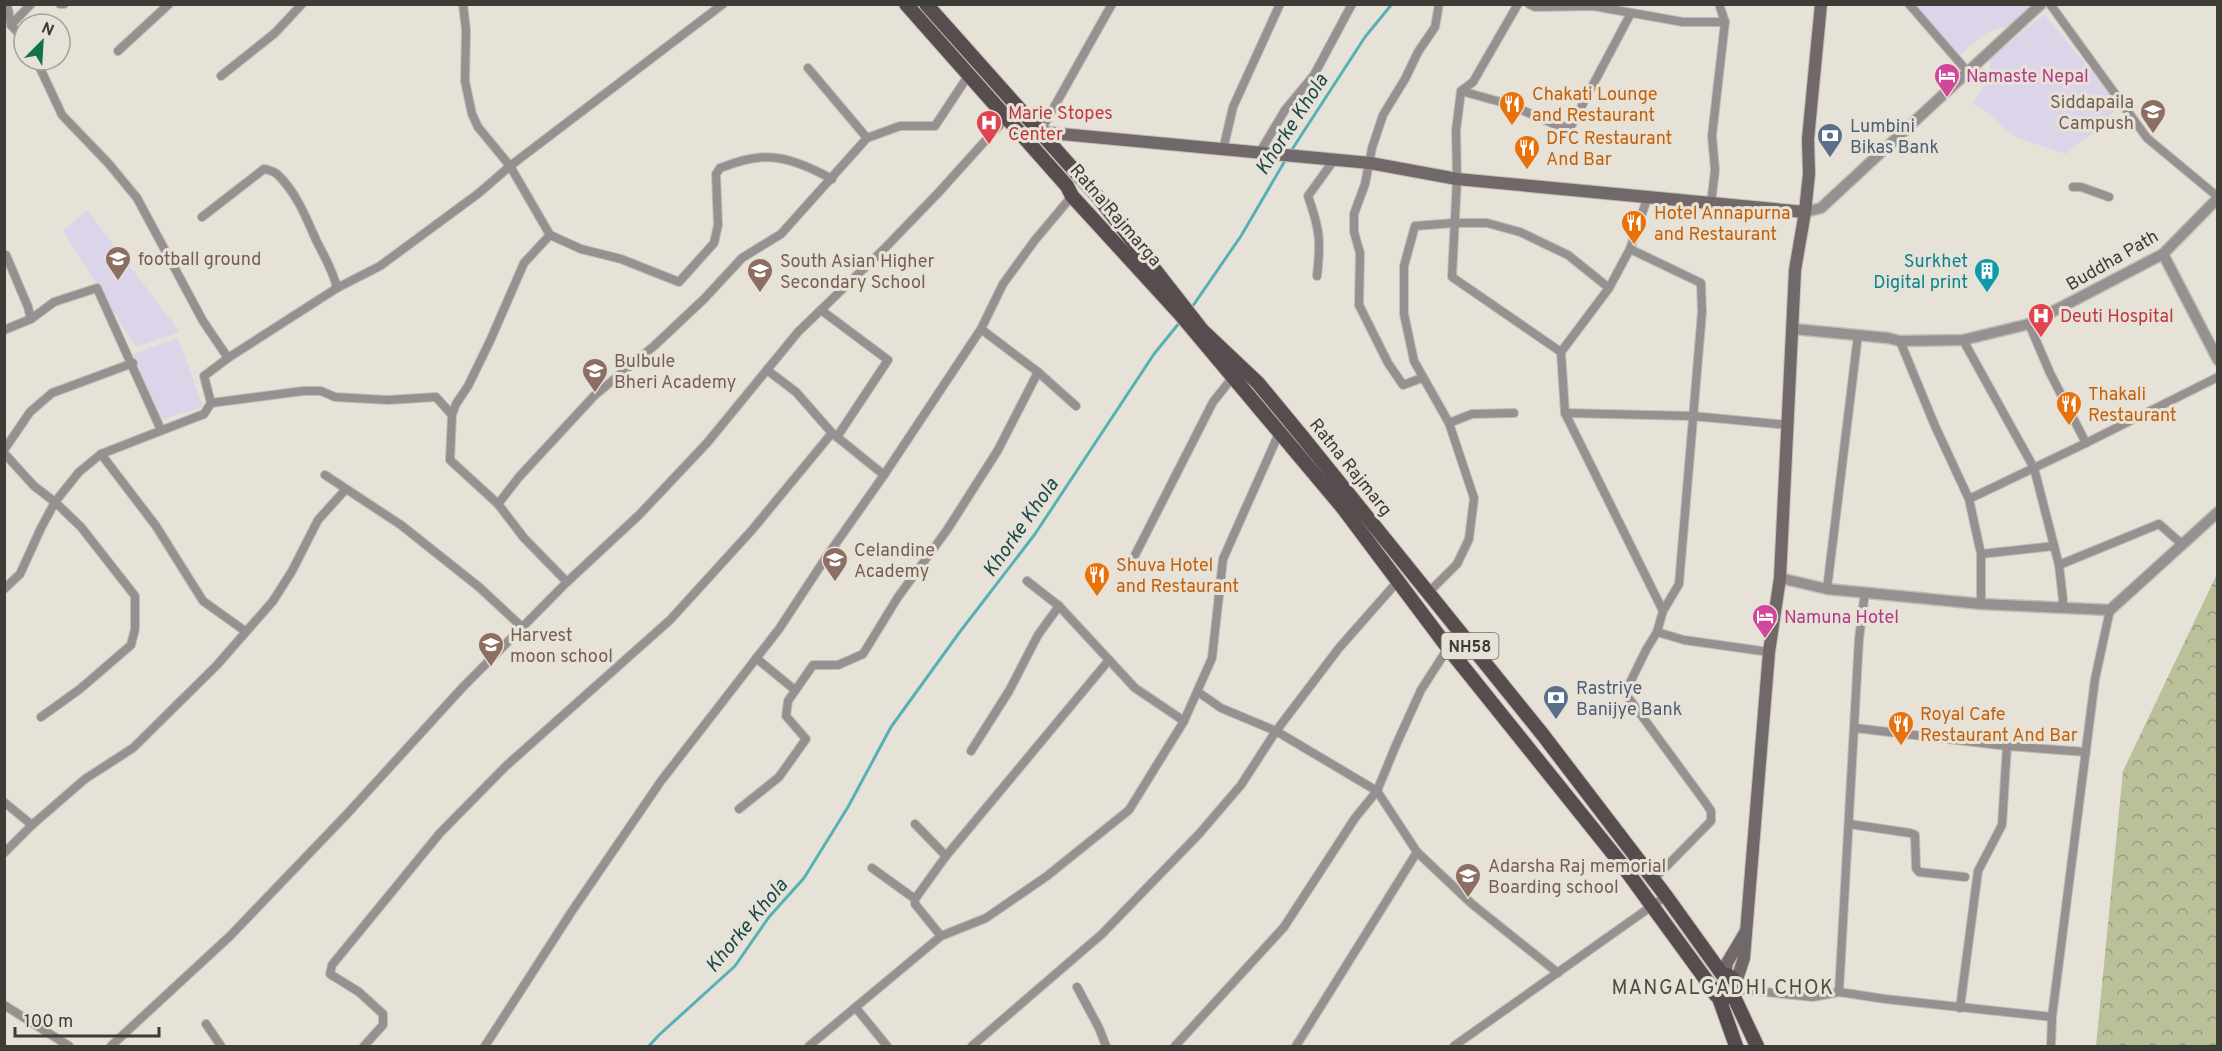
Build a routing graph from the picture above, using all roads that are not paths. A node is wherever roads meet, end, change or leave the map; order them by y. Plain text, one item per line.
1 (31, 4) edge
2 (169, 4) edge
3 (302, 4) edge
4 (463, 4) edge
5 (723, 4) edge
6 (906, 4) edge
7 (926, 4) edge
8 (1112, 4) edge
9 (1280, 4) edge
10 (1352, 4) edge
11 (1439, 4) edge
12 (1518, 4) edge
13 (1529, 4) edge
14 (1719, 4) edge
15 (1821, 4) edge
16 (1909, 4) edge
17 (2041, 4) edge
18 (2050, 4) edge
19 (4, 7) edge
20 (1631, 13) junction
21 (1725, 22) junction
22 (11, 25) joint
23 (118, 51) dead end
24 (808, 68) dead end
25 (1967, 71) junction
26 (42, 72) edge
27 (221, 76) dead end
28 (968, 76) junction
29 (1461, 91) junction
30 (1019, 106) junction
31 (1008, 118) junction
32 (1040, 132) junction
33 (867, 138) junction
34 (1223, 150) junction
35 (1260, 152) junction
36 (1060, 153) junction
37 (1334, 160) junction
38 (1370, 164) junction
39 (1049, 165) junction
40 (510, 166) junction
41 (1457, 179) junction
42 (832, 180) junction
43 (2073, 187) dead end
44 (1072, 196) junction
45 (1648, 196) junction
46 (2109, 197) dead end
47 (2217, 198) edge
48 (1711, 204) junction
49 (1805, 212) junction
50 (202, 217) dead end
51 (1454, 222) junction
52 (550, 235) junction
53 (1630, 249) junction
54 (2163, 254) junction
55 (4, 255) edge
56 (1317, 276) dead end
57 (337, 288) junction
58 (1609, 288) junction
59 (821, 310) junction
60 (1182, 310) junction
61 (31, 319) junction
62 (2029, 324) junction
63 (981, 329) junction
64 (1794, 329) junction
65 (4, 330) edge
66 (1202, 335) junction
67 (1858, 335) junction
68 (1963, 340) junction
69 (1900, 341) junction
70 (1561, 352) junction
71 (228, 358) junction
72 (2217, 360) edge
73 (132, 363) junction
74 (767, 370) junction
75 (1038, 372) junction
76 (1233, 377) junction
77 (2217, 377) edge
78 (1422, 378) junction
79 (212, 404) junction
80 (1076, 406) dead end
81 (1514, 413) dead end
82 (1565, 413) junction
83 (452, 415) junction
84 (1692, 416) junction
85 (1449, 423) junction
86 (1788, 424) junction
87 (161, 430) junction
88 (1280, 431) junction
89 (835, 435) junction
90 (2086, 443) junction
91 (4, 452) edge
92 (100, 454) junction
93 (2034, 468) junction
94 (326, 475) dead end
95 (884, 475) junction
96 (346, 489) junction
97 (1969, 499) junction
98 (55, 502) junction
99 (498, 504) junction
100 (2217, 512) edge
101 (2183, 545) junction
102 (2055, 546) junction
103 (1981, 554) junction
104 (1132, 561) dead end
105 (2059, 565) junction
106 (1780, 578) junction
107 (1027, 581) dead end
108 (1398, 581) junction
109 (567, 582) junction
110 (4, 589) edge
111 (1827, 590) junction
112 (1429, 592) junction
113 (1865, 592) junction
114 (1981, 604) junction
115 (1059, 606) junction
116 (2061, 608) junction
117 (2110, 610) junction
118 (1663, 611) junction
119 (522, 627) junction
120 (245, 631) junction
121 (1657, 632) junction
122 (1448, 648) junction
123 (1769, 652) junction
124 (756, 658) junction
125 (1109, 660) junction
126 (795, 690) junction
127 (1198, 692) junction
128 (41, 717) dead end
129 (1184, 721) junction
130 (1854, 728) junction
131 (1276, 731) junction
132 (2007, 746) junction
133 (971, 751) dead end
134 (2086, 752) junction
135 (1377, 791) junction
136 (4, 802) edge
137 (739, 809) dead end
138 (915, 824) dead end
139 (1850, 824) junction
140 (32, 825) junction
141 (1417, 852) junction
142 (4, 853) edge
143 (946, 856) junction
144 (872, 868) dead end
145 (1965, 877) dead end
146 (1654, 879) junction
147 (1666, 896) junction
148 (915, 899) junction
149 (1651, 907) junction
150 (941, 936) junction
151 (1558, 973) junction
152 (1726, 986) junction
153 (1077, 987) dead end
154 (1839, 992) junction
155 (4, 1005) edge
156 (856, 1008) junction
157 (1960, 1008) junction
158 (2052, 1017) junction
159 (206, 1024) dead end
160 (69, 1047) edge
161 (111, 1047) edge
162 (220, 1047) edge
163 (364, 1047) edge
164 (485, 1047) edge
165 (809, 1047) edge
166 (887, 1047) edge
167 (972, 1047) edge
168 (1106, 1047) edge
169 (1175, 1047) edge
170 (1296, 1047) edge
171 (1454, 1047) edge
172 (1736, 1047) edge
173 (1757, 1047) edge
174 (2051, 1047) edge

1 - 22 street
2 - 23 street
3 - 27 street
4 - 40 street
5 - 40 street
6 - 28 main road, Ratna Rajmarga / NH58
7 - 30 main road, Ratna Rajmarg / NH58
8 - 32 street
9 - 34 street
10 - 35 street
11 - 38 street
12 - 29 street
13 - 20 street
14 - 21 street
15 - 49 main road
16 - 25 street
17 - 25 street
18 - 47 street
19 - 22 street
20 - 21 street
20 - 29 street
21 - 48 street
24 - 33 street
25 - 49 street
26 - 71 street
28 - 31 main road, Ratna Rajmarga / NH58
28 - 33 street
29 - 41 street
30 - 31 street
30 - 32 main road, Ratna Rajmarg / NH58
31 - 39 main road, Ratna Rajmarga / NH58
31 - 59 street
32 - 34 main road
32 - 36 main road, Ratna Rajmarg / NH58
33 - 42 street
34 - 35 main road
35 - 37 main road
36 - 39 main road
36 - 60 main road, Ratna Rajmarg / NH58
37 - 38 main road
37 - 56 street
38 - 41 main road
38 - 78 street
39 - 44 main road, Ratna Rajmarga / NH58
40 - 52 street
40 - 57 street
41 - 45 main road
41 - 51 street
42 - 52 street
42 - 99 street
43 - 46 street
44 - 60 main road, Ratna Rajmarga / NH58
44 - 63 street
45 - 48 main road
45 - 53 street
47 - 54 street, Buddha Path
48 - 49 main road
49 - 64 main road
50 - 57 street
51 - 58 street
51 - 70 street
51 - 78 street
52 - 83 street
53 - 58 street
53 - 84 street
54 - 62 street, Buddha Path
54 - 72 street
55 - 61 street
57 - 71 street
58 - 70 street
59 - 74 street
59 - 89 street
60 - 66 main road, Ratna Rajmarg / NH58
61 - 65 street
61 - 73 street
62 - 68 street, Buddha Path
62 - 90 street
63 - 75 street
63 - 95 street
64 - 67 street, Buddha Path
64 - 86 main road
66 - 76 main road, Ratna Rajmarg / NH58
66 - 112 main road, Ratna Rajmarg / NH58
67 - 69 street, Buddha Path
67 - 111 street
68 - 69 street, Buddha Path
68 - 93 street
69 - 97 street
70 - 82 street
71 - 79 street
73 - 87 street
73 - 91 street
74 - 89 street
74 - 109 street
75 - 80 street
75 - 126 street
76 - 88 main road, Ratna Rajmarg / NH58
76 - 104 street
77 - 90 street
78 - 85 street
79 - 83 street
79 - 87 street
81 - 85 street
82 - 84 street
82 - 118 street
83 - 99 street
84 - 86 street
84 - 118 street
85 - 112 street
86 - 106 main road
87 - 92 street
88 - 108 main road, Ratna Rajmarg / NH58
88 - 127 street
89 - 95 street
89 - 163 street
90 - 93 street
91 - 98 street
92 - 98 street
92 - 120 street
93 - 97 street
93 - 102 street
94 - 96 street
95 - 124 street
96 - 119 street
96 - 120 street
97 - 103 street
98 - 110 street
98 - 128 street
99 - 109 street
100 - 101 street
101 - 105 street
101 - 117 street
102 - 103 street
102 - 105 street
103 - 114 street
105 - 116 street
106 - 111 street
106 - 123 main road
107 - 115 street
108 - 122 main road, Ratna Rajmarg / NH58
108 - 131 street
109 - 119 street
111 - 113 street
112 - 146 main road, Ratna Rajmarg / NH58
113 - 114 street
113 - 130 street
114 - 116 street
115 - 125 street
115 - 133 street
116 - 117 street
117 - 134 street
118 - 121 street
119 - 161 street
120 - 140 street
121 - 123 street
121 - 146 street
122 - 135 street
122 - 149 main road, Ratna Rajmarg / NH58
123 - 152 main road
124 - 126 street
124 - 164 street
125 - 129 street
125 - 143 street
126 - 137 street
127 - 129 street
127 - 131 street
129 - 150 street
130 - 132 street
130 - 139 street
131 - 135 street
131 - 167 street
132 - 134 street
132 - 157 street
134 - 158 street
135 - 141 street
135 - 169 street
136 - 140 street
138 - 143 street
139 - 145 street
139 - 154 street
140 - 142 street
141 - 151 street
141 - 170 street
143 - 148 street
144 - 148 street
146 - 147 main road, Ratna Rajmarg / NH58
147 - 149 street
147 - 152 main road, Ratna Rajmarg / NH58
148 - 150 street
149 - 151 street
149 - 152 main road, Ratna Rajmarg / NH58
150 - 156 street
151 - 171 street
152 - 154 street
152 - 172 main road, Ratna Rajmarg / NH58
152 - 173 main road, Ratna Rajmarg / NH58
153 - 168 street
154 - 157 street
155 - 160 street
156 - 165 street
156 - 166 street
157 - 158 street
158 - 174 street
159 - 162 street

